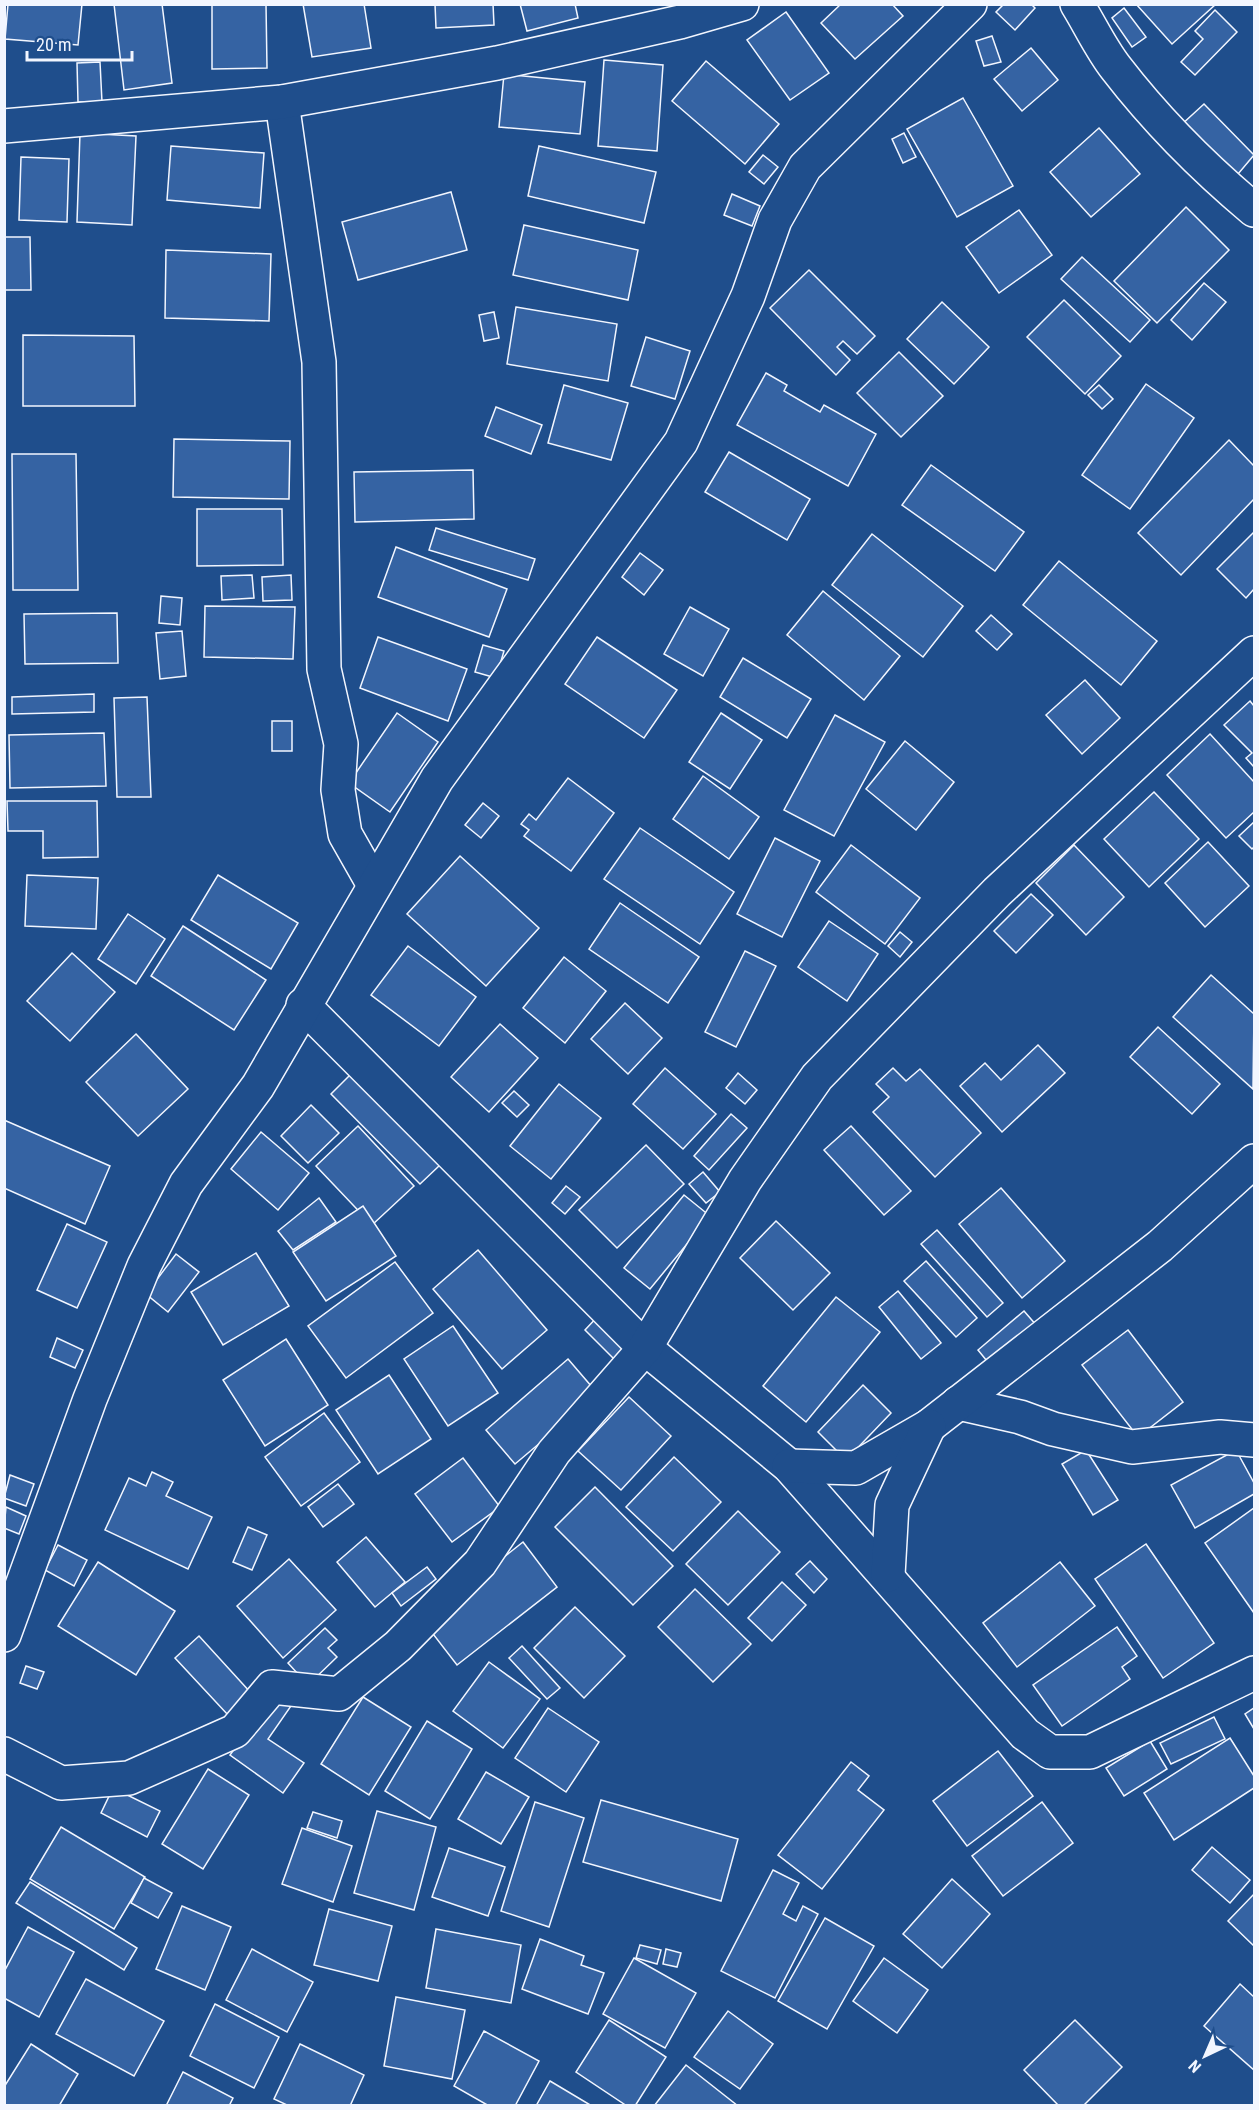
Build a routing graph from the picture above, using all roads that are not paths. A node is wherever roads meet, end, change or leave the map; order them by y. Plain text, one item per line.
1 (742, 4) edge
2 (970, 4) edge
3 (1077, 4) edge
4 (282, 102) junction
5 (4, 126) edge
6 (1254, 210) edge
7 (1254, 653) edge
8 (374, 885) junction
9 (303, 1005) junction
10 (1254, 1161) edge
11 (645, 1348) junction
12 (958, 1403) junction
13 (929, 1426) junction
14 (1254, 1440) edge
15 (789, 1466) junction
16 (888, 1575) junction
17 (4, 1635) edge
18 (1254, 1673) edge
19 (4, 1754) edge

1 - 4 street
2 - 8 street
3 - 6 street
4 - 5 street
4 - 8 street
7 - 11 street
8 - 9 street
9 - 11 street
9 - 17 street
10 - 12 street
11 - 15 street
11 - 19 street
12 - 13 street
12 - 14 street
13 - 15 street
13 - 16 street
15 - 16 street
16 - 18 street

